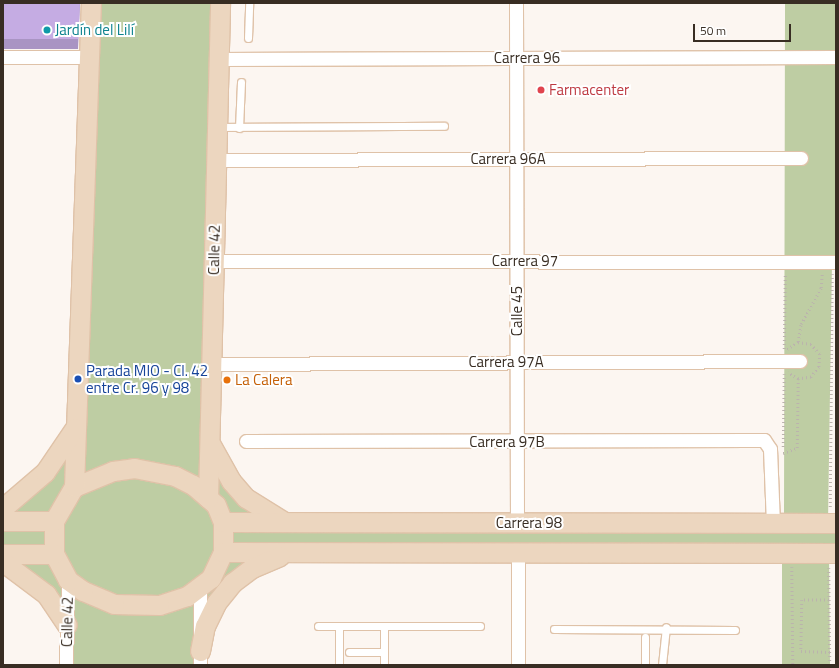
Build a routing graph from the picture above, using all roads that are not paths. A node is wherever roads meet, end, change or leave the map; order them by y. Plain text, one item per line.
1 (91, 3) edge
2 (220, 3) edge
3 (249, 3) edge
4 (516, 3) edge
5 (248, 38) dead end
6 (89, 56) junction
7 (3, 57) edge
8 (836, 57) edge
9 (516, 58) junction
10 (219, 59) junction
11 (241, 82) dead end
12 (444, 126) dead end
13 (217, 128) junction
14 (239, 128) junction
15 (801, 158) dead end
16 (516, 159) junction
17 (216, 160) junction
18 (214, 261) junction
19 (517, 261) junction
20 (830, 262) edge
21 (800, 361) dead end
22 (517, 362) junction
23 (211, 364) junction
24 (76, 427) junction
25 (209, 440) junction
26 (246, 441) dead end
27 (517, 442) junction
28 (74, 488) junction
29 (208, 498) junction
30 (3, 508) edge
31 (833, 517) edge
32 (3, 521) edge
33 (54, 521) junction
34 (223, 522) junction
35 (286, 522) junction
36 (517, 523) junction
37 (772, 523) junction
38 (223, 552) junction
39 (301, 552) junction
40 (518, 552) junction
41 (3, 554) edge
42 (54, 554) junction
43 (832, 559) edge
44 (3, 562) edge
45 (68, 580) junction
46 (200, 588) junction
47 (67, 625) junction
48 (318, 626) dead end
49 (339, 626) junction
50 (384, 626) junction
51 (480, 626) dead end
52 (666, 627) junction
53 (554, 629) dead end
54 (735, 630) dead end
55 (645, 637) dead end
56 (349, 652) dead end
57 (384, 652) junction
58 (200, 658) edge
59 (66, 665) edge
60 (339, 665) edge
61 (384, 665) edge
62 (518, 665) edge
63 (645, 665) edge
64 (662, 665) edge

1 - 6 street
2 - 10 street, Calle 42
3 - 5 lane
4 - 9 street, Calle 45
6 - 7 street
6 - 24 street
8 - 9 street, Carrera 96
9 - 10 street, Carrera 96
9 - 16 street, Calle 45
10 - 13 street, Calle 42
11 - 14 lane
12 - 14 lane
13 - 14 lane
13 - 17 street, Calle 42
15 - 16 street, Carrera 96A
16 - 17 street, Carrera 96A
16 - 19 street, Calle 45
17 - 18 street, Calle 42
18 - 19 street, Carrera 97
18 - 23 street, Calle 42
19 - 20 street, Carrera 97
19 - 22 street, Calle 45
21 - 22 street, Carrera 97A
22 - 23 street, Carrera 97A
22 - 27 street, Calle 45
23 - 25 street, Calle 42
24 - 28 street
24 - 30 street
25 - 29 street, Calle 42
25 - 35 street
26 - 27 street, Carrera 97B
27 - 36 street, Calle 45
27 - 37 street, Carrera 97B
28 - 29 street
28 - 33 street
29 - 34 street
31 - 37 street, Carrera 98
32 - 33 street
33 - 42 street
34 - 35 street, Carrera 98
34 - 38 street
35 - 36 street, Carrera 98
36 - 37 street, Carrera 98
38 - 39 street, Carrera 98
38 - 46 street
39 - 40 street, Carrera 98
39 - 58 street
40 - 43 street, Carrera 98
40 - 62 street
41 - 42 street
42 - 45 street
44 - 47 street
45 - 46 street
45 - 47 street, Calle 42
46 - 58 street
47 - 59 street, Calle 42
48 - 49 lane
49 - 50 lane
49 - 60 lane
50 - 51 lane
50 - 57 lane
52 - 53 lane
52 - 54 lane
52 - 64 lane
55 - 63 lane
56 - 57 lane
57 - 61 lane

